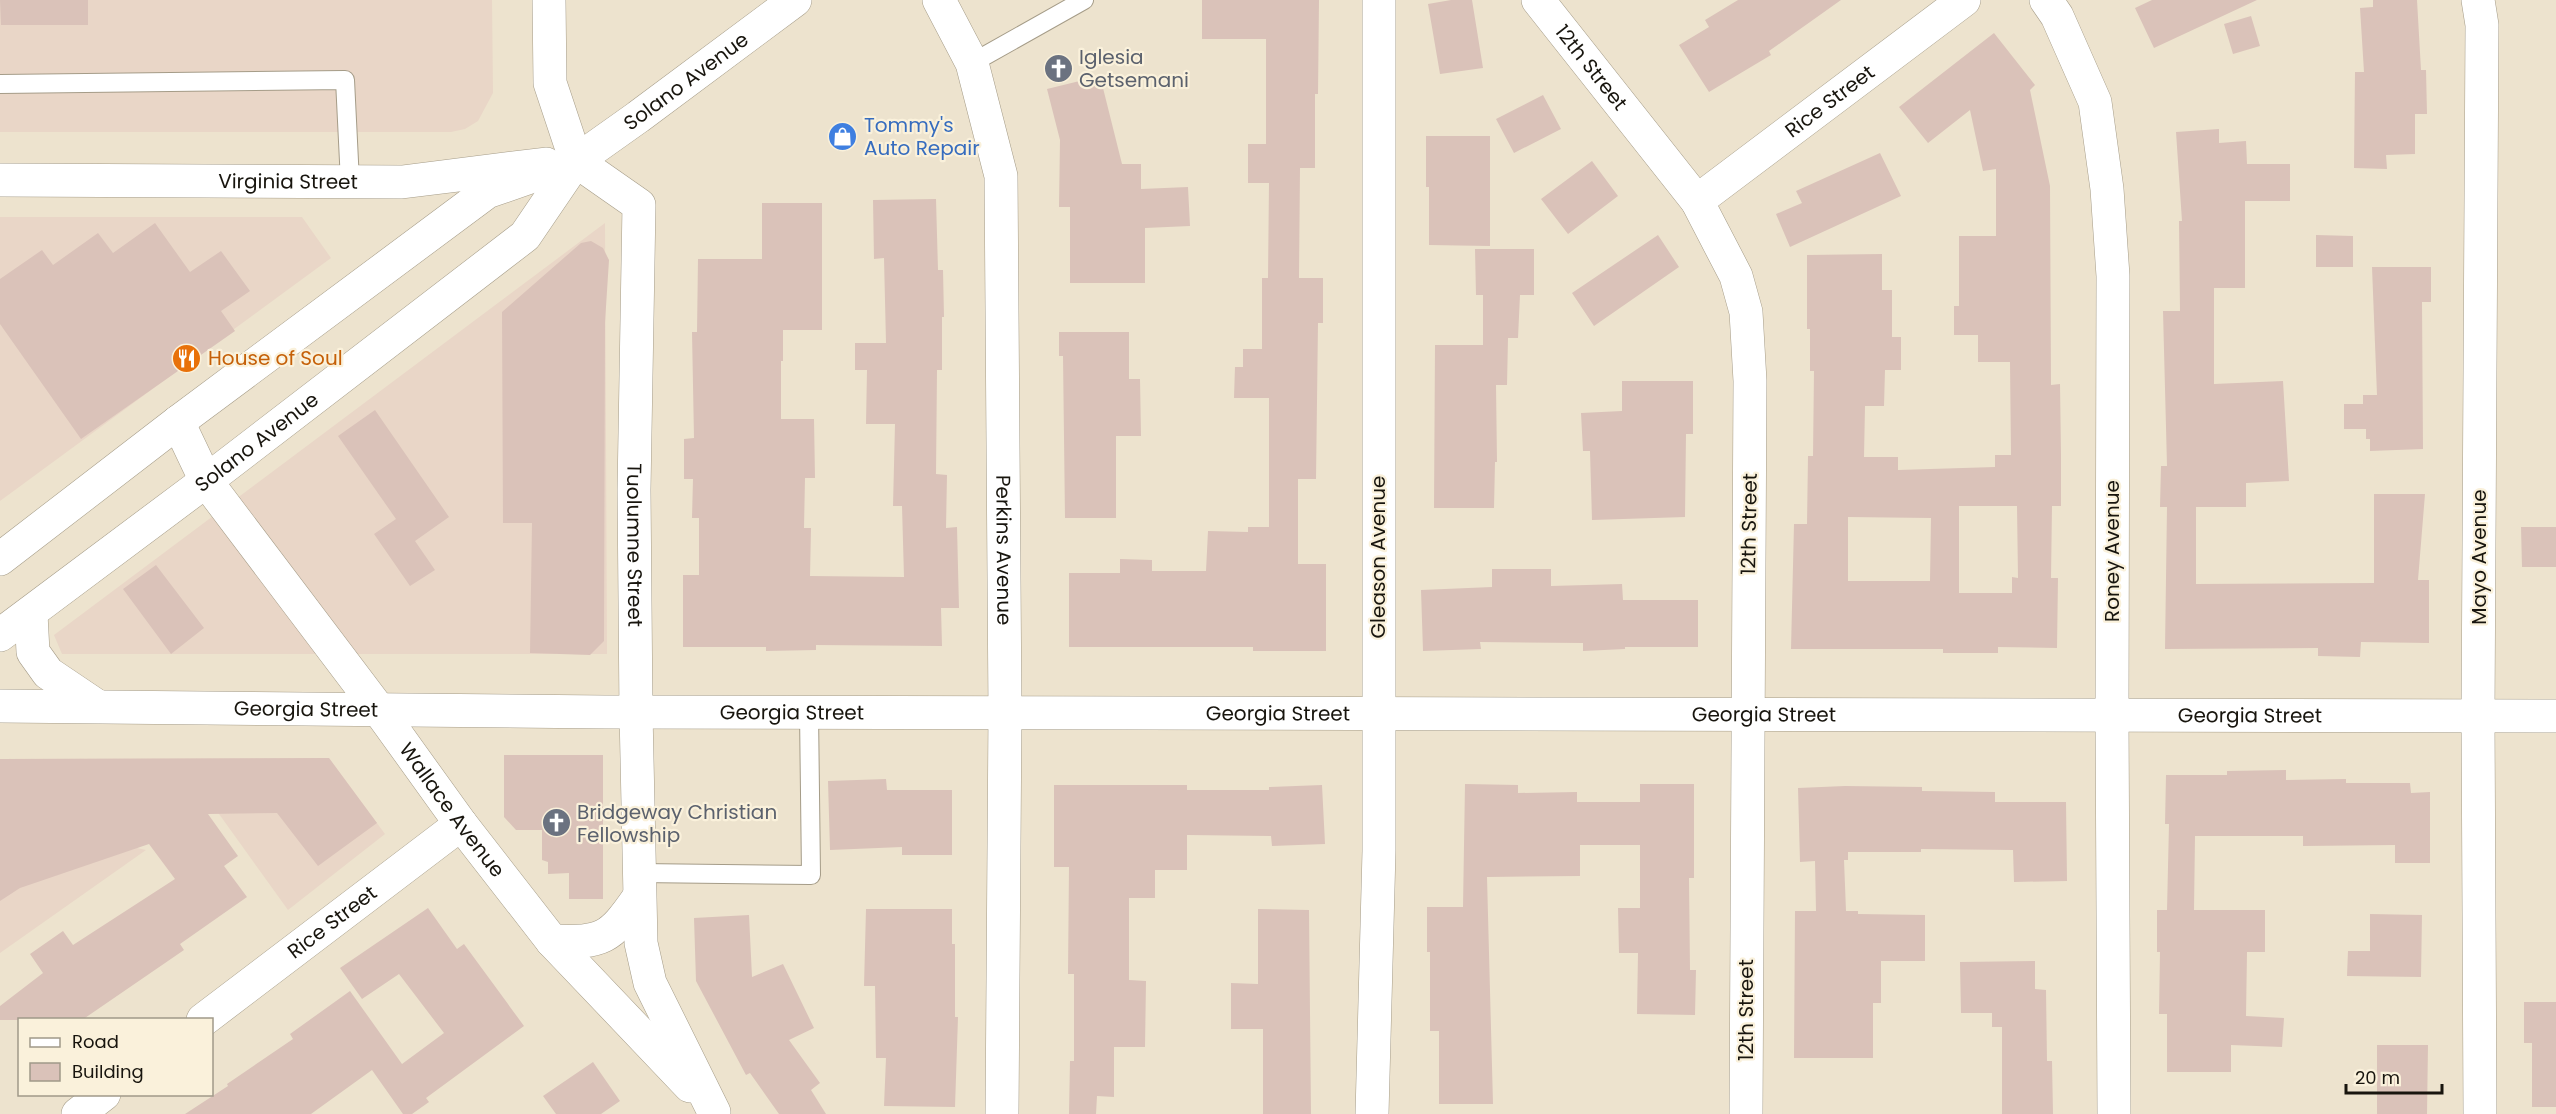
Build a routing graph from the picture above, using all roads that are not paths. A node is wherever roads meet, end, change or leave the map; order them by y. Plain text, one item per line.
1 (549, 0) edge
2 (795, 0) edge
3 (939, 0) edge
4 (1084, 0) edge
5 (1379, 0) edge
6 (1538, 0) edge
7 (1964, 0) edge
8 (2046, 0) edge
9 (2478, 0) edge
10 (972, 63) junction
11 (0, 84) edge
12 (576, 161) junction
13 (0, 180) edge
14 (350, 182) junction
15 (1697, 201) junction
16 (178, 422) junction
17 (206, 481) junction
18 (0, 559) edge
19 (31, 614) junction
20 (0, 635) edge
21 (0, 706) edge
22 (97, 706) junction
23 (379, 710) junction
24 (636, 711) junction
25 (1005, 711) junction
26 (809, 712) junction
27 (1378, 714) junction
28 (1747, 715) junction
29 (2112, 715) junction
30 (2478, 715) junction
31 (2556, 716) edge
32 (461, 824) junction
33 (639, 885) junction
34 (552, 941) junction
35 (206, 1018) edge
36 (103, 1096) edge
37 (715, 1113) edge
38 (78, 1114) edge
39 (1002, 1114) edge
40 (1372, 1114) edge
41 (1746, 1114) edge
42 (2114, 1114) edge
43 (2480, 1114) edge

1 - 12 street
2 - 12 street, Solano Avenue
3 - 10 street, Perkins Avenue
4 - 10 lane
5 - 27 street, Gleason Avenue
6 - 15 street, 12th Street
7 - 15 street, Rice Street
8 - 29 street, Roney Avenue
9 - 30 street, Mayo Avenue
10 - 25 street, Perkins Avenue
11 - 14 lane
12 - 14 street, Virginia Street
12 - 16 street, Solano Avenue
12 - 17 street, Solano Avenue
12 - 24 street, Tuolumne Street
13 - 14 street, Virginia Street
15 - 28 street, 12th Street
16 - 17 street, Wallace Avenue
16 - 18 street, Solano Avenue
17 - 19 street, Solano Avenue
17 - 23 street, Wallace Avenue
19 - 20 street, Solano Avenue
19 - 22 street
21 - 22 street, Georgia Street
22 - 23 street, Georgia Street
23 - 24 street, Georgia Street
23 - 32 street, Wallace Avenue
24 - 26 street, Georgia Street
24 - 33 street, Tuolumne Street
25 - 26 street, Georgia Street
25 - 27 street, Georgia Street
25 - 39 street, Perkins Avenue
26 - 33 lane
27 - 28 street, Georgia Street
27 - 40 street, Gleason Avenue
28 - 29 street, Georgia Street
28 - 41 street, 12th Street
29 - 30 street, Georgia Street
29 - 42 street, Roney Avenue
30 - 31 street, Georgia Street
30 - 43 street, Mayo Avenue
32 - 34 street, Wallace Avenue
32 - 35 street, Rice Street
33 - 34 street
33 - 37 street, Tuolumne Street
34 - 37 street, Wallace Avenue
36 - 38 street

